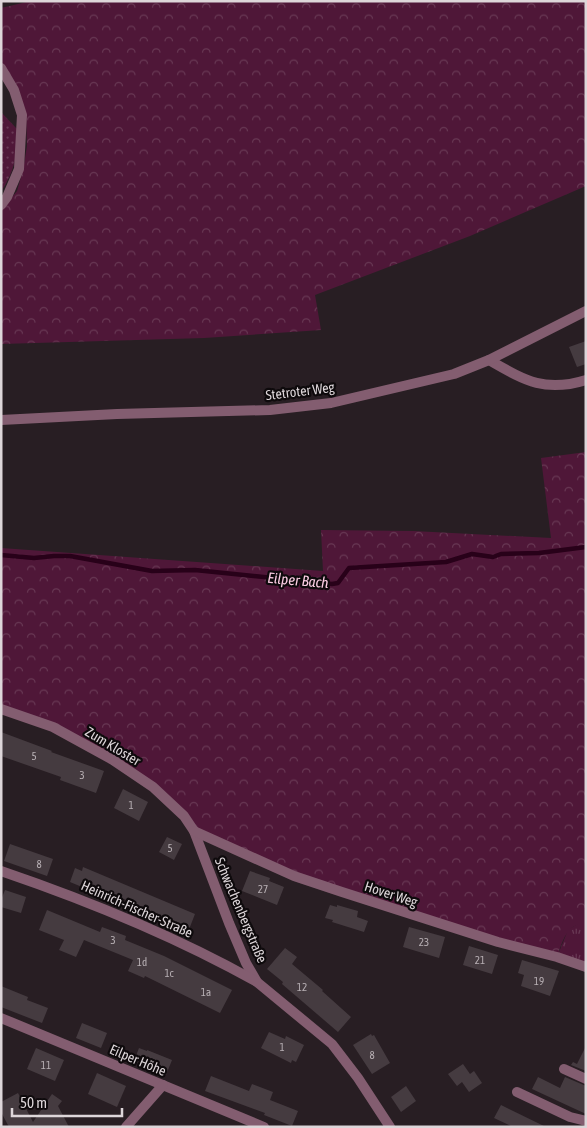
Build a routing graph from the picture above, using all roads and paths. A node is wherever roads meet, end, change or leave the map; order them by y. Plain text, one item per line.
1 (1, 68) edge
2 (1, 205) edge
3 (586, 311) edge
4 (489, 360) junction
5 (586, 380) edge
6 (1, 420) edge
7 (1, 709) edge
8 (194, 831) junction
9 (1, 871) edge
10 (586, 967) edge
11 (257, 982) junction
12 (1, 1018) edge
13 (564, 1069) dead end
14 (586, 1080) edge
15 (163, 1085) junction
16 (518, 1092) dead end
17 (586, 1121) edge
18 (126, 1127) edge
19 (264, 1127) edge
20 (390, 1127) edge

1 - 2 street
3 - 4 street, Stetroter Weg
4 - 5 street
4 - 6 street, Stetroter Weg
7 - 8 street, Zum Kloster
8 - 10 street, Hover Weg
8 - 11 street, Schwachenbergstraße
9 - 11 street, Heinrich-Fischer-Straße
11 - 20 street, Schwachenbergstraße
12 - 15 street, Eilper Höhe
13 - 14 street
15 - 18 street
15 - 19 street, Eilper Höhe
16 - 17 street

